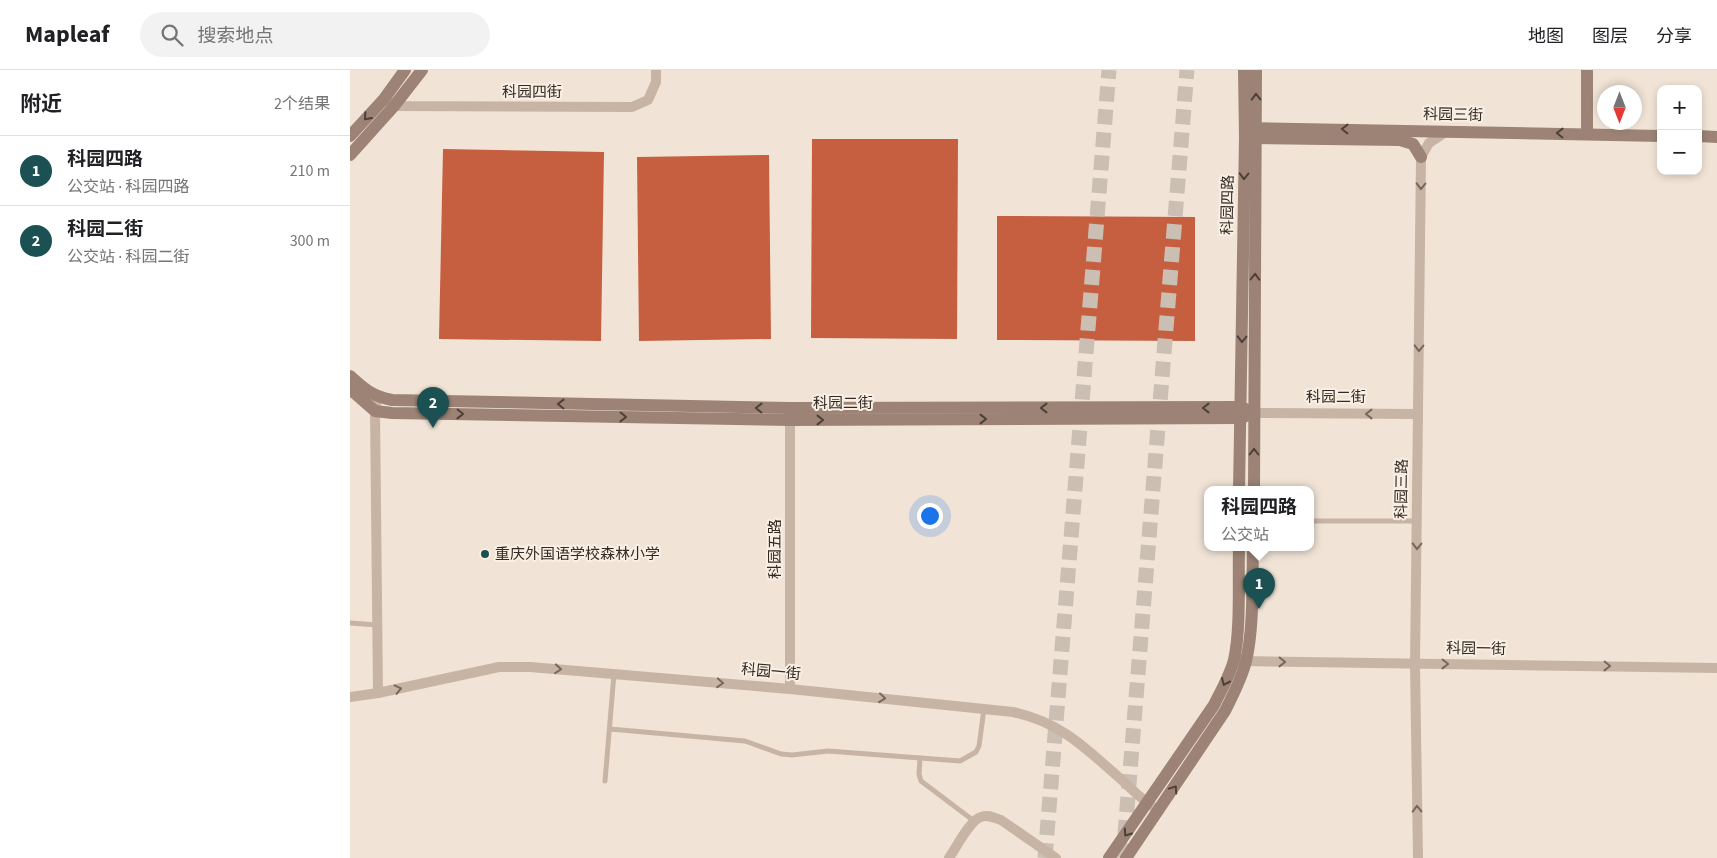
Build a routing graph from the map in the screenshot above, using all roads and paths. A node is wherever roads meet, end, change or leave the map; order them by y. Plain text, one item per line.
1 (405, 70) edge
2 (422, 70) edge
3 (656, 70) edge
4 (1244, 70) edge
5 (1256, 70) edge
6 (1587, 70) edge
7 (389, 102) junction
8 (1447, 131) junction
9 (1251, 133) junction
10 (1587, 134) junction
11 (350, 136) edge
12 (1657, 136) edge
13 (1702, 136) edge
14 (1717, 137) edge
15 (350, 155) edge
16 (1421, 157) junction
17 (350, 376) edge
18 (350, 389) edge
19 (377, 397) junction
20 (375, 411) junction
21 (1240, 413) junction
22 (1254, 413) junction
23 (790, 414) junction
24 (1418, 414) junction
25 (1240, 486) edge
26 (1254, 486) edge
27 (1314, 521) edge
28 (1417, 521) junction
29 (1239, 551) edge
30 (1252, 551) edge
31 (350, 623) edge
32 (377, 625) junction
33 (1240, 661) junction
34 (1415, 664) junction
35 (1717, 668) edge
36 (614, 674) junction
37 (790, 689) junction
38 (378, 693) junction
39 (350, 696) edge
40 (984, 709) junction
41 (610, 729) junction
42 (920, 758) junction
43 (605, 781) dead end
44 (1147, 803) junction
45 (1159, 811) junction
46 (974, 821) junction
47 (949, 858) edge
48 (1056, 858) edge
49 (1109, 858) edge
50 (1126, 858) edge
51 (1418, 858) edge

1 - 7 street
2 - 7 street
3 - 7 street, 科园四街
4 - 9 street, 科园四路
9 -> 5 street, 科园四路
6 - 10 street
7 -> 11 street
7 - 15 street
8 -> 9 street, 科园三街
10 -> 8 street, 科园三街
8 - 16 street
9 - 16 street
9 -> 21 street, 科园四路
22 -> 9 street, 科园四路
10 - 12 street, 科园三街
13 - 14 street
16 -> 24 street, 科园三路
17 - 19 street, 科园二街
18 - 20 street
19 - 20 street
23 -> 19 street, 科园二街
20 -> 23 street, 科园二街
20 - 32 street
21 - 22 street, 科园二街
21 - 23 street, 科园二街
21 - 25 street, 科园四路
24 -> 22 street, 科园二街
26 -> 22 street, 科园四路
23 - 37 street, 科园五路
24 - 28 street, 科园三路
27 - 28 lane
28 -> 34 street, 科园三路
29 - 33 street
30 - 33 street
31 - 32 lane
32 - 38 street
33 -> 34 street, 科园一街
33 -> 44 street
45 -> 33 street
34 -> 35 street, 科园一街
51 -> 34 street, 科园三路
36 -> 37 street, 科园一街
38 -> 36 street, 科园一街
36 - 41 lane
37 -> 40 street, 科园一街
38 - 39 street, 科园一街
40 - 42 lane
40 - 44 street, 科园一街
41 - 42 lane
41 - 43 lane
42 - 46 lane
44 - 45 street, 科园一街
44 -> 49 street
45 - 50 street
46 - 47 street
46 - 48 street

